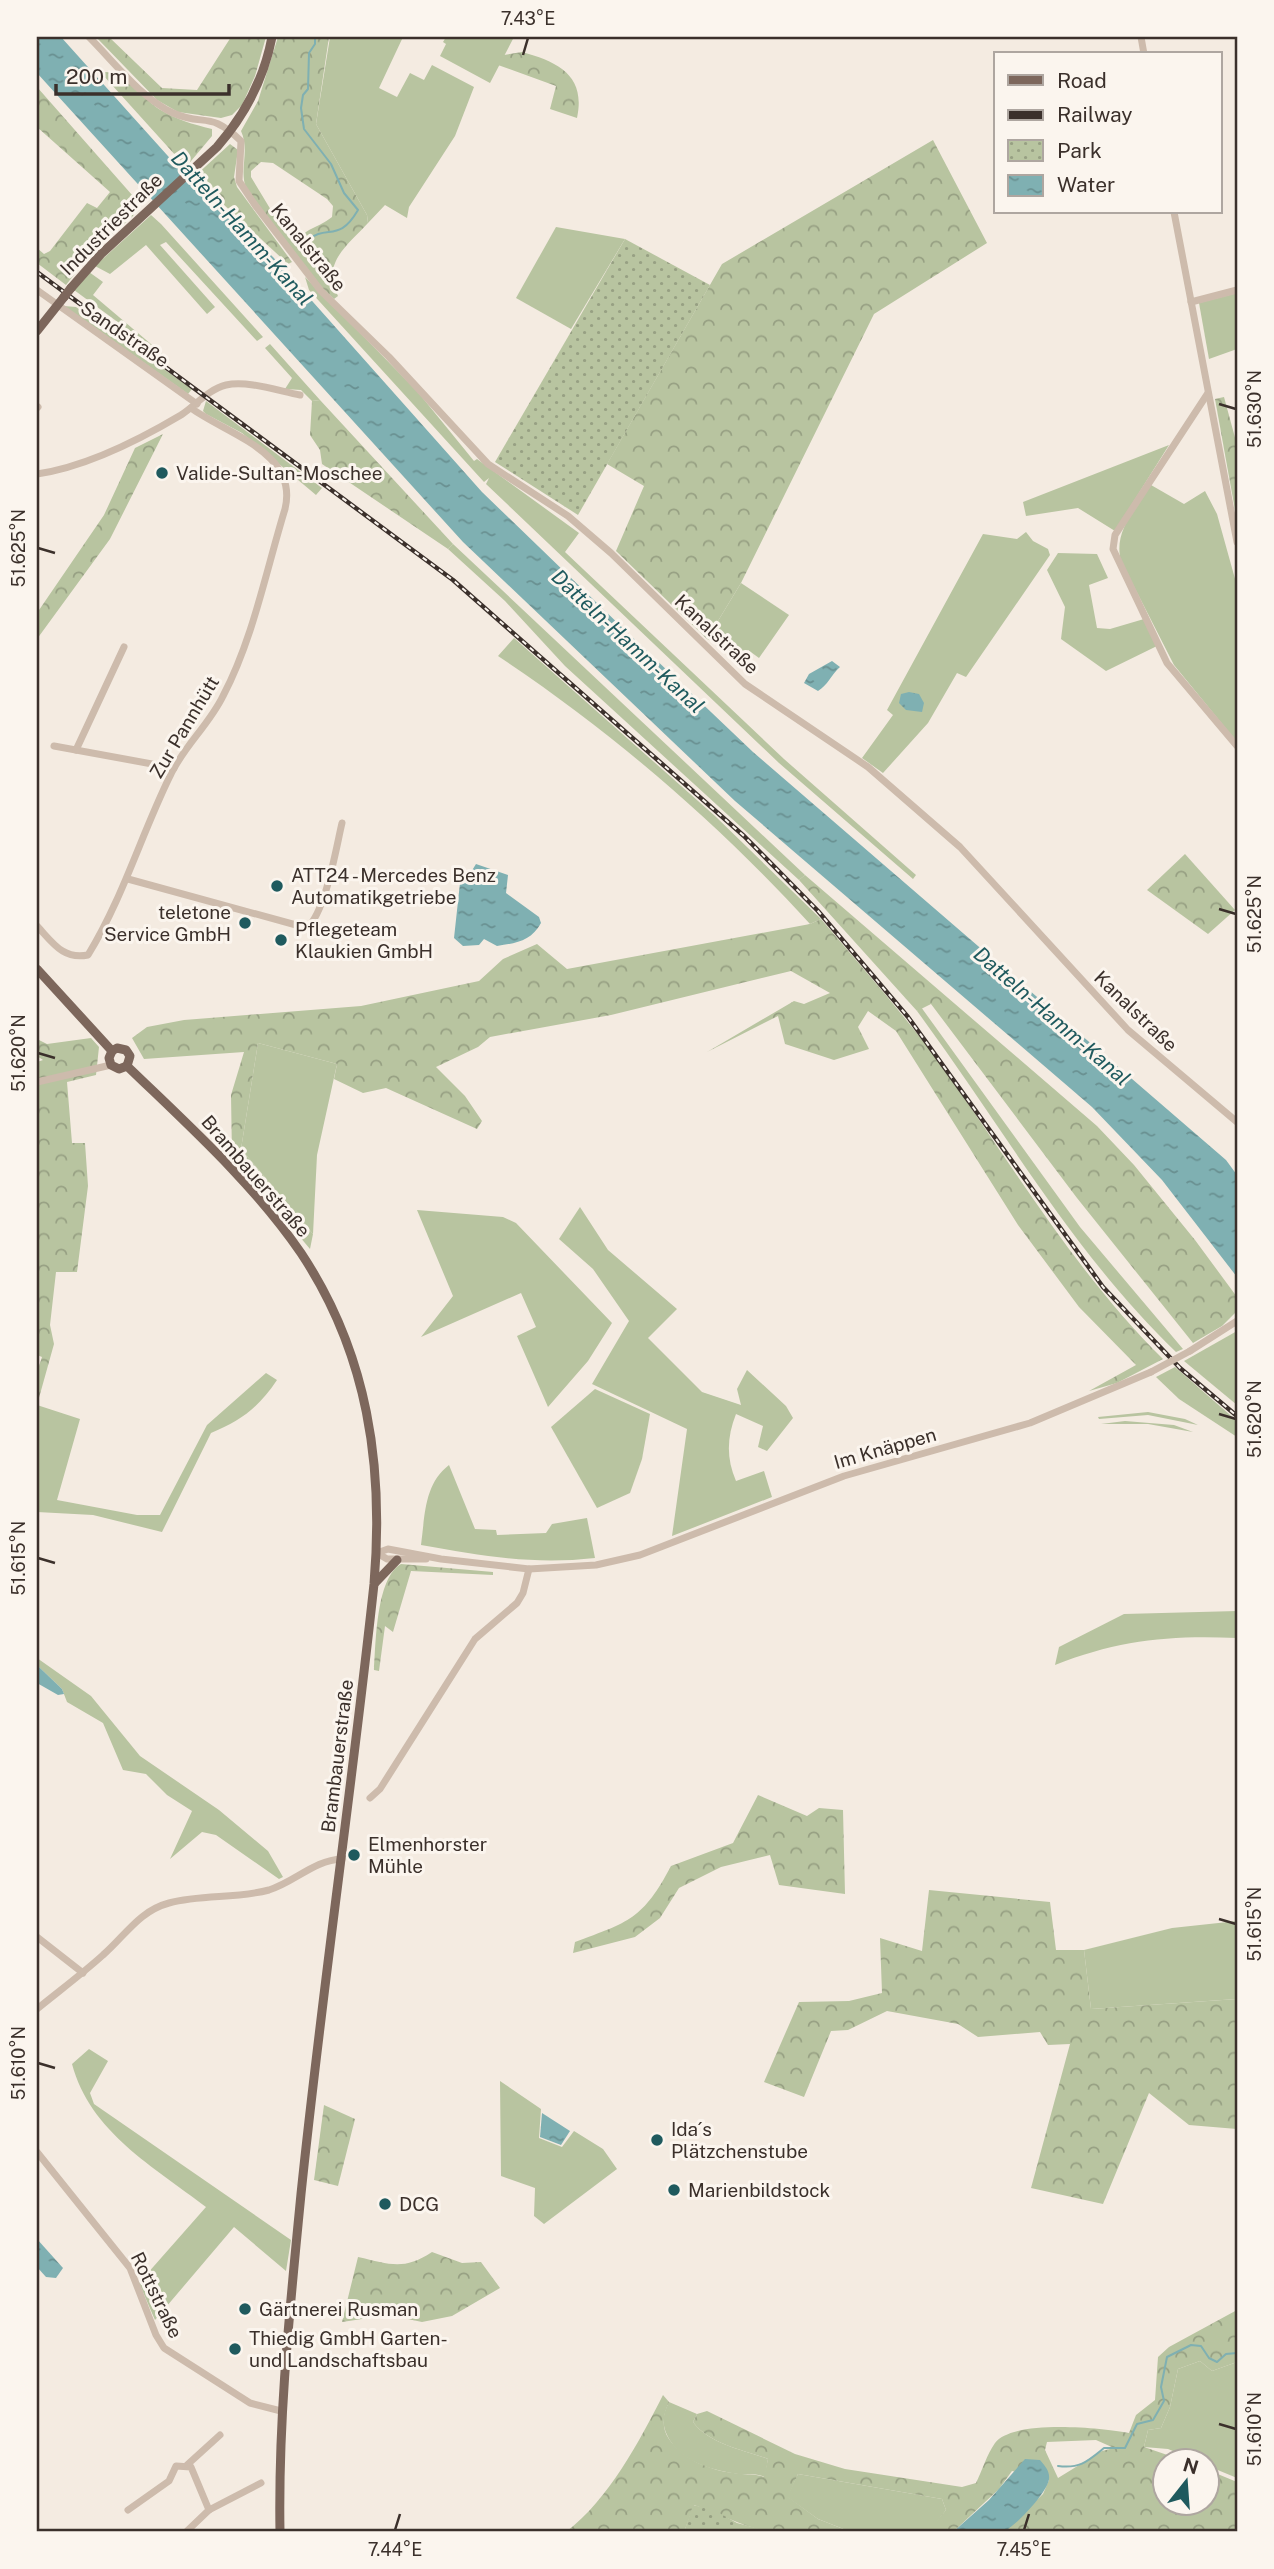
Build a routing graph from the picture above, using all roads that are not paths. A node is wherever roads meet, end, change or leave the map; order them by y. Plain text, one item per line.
1 (89, 37) edge
2 (272, 37) edge
3 (231, 131) junction
4 (1174, 214) edge
5 (37, 290) edge
6 (1237, 290) edge
7 (1191, 302) junction
8 (57, 306) junction
9 (37, 331) edge
10 (1208, 393) junction
11 (300, 395) dead end
12 (194, 406) junction
13 (37, 474) edge
14 (1237, 542) edge
15 (124, 647) dead end
16 (54, 746) dead end
17 (1237, 746) edge
18 (76, 750) junction
19 (174, 768) junction
20 (342, 823) dead end
21 (128, 879) junction
22 (37, 926) edge
23 (37, 970) edge
24 (112, 1051) junction
25 (111, 1065) junction
26 (127, 1066) junction
27 (37, 1082) edge
28 (1237, 1122) edge
29 (1237, 1321) edge
30 (377, 1553) junction
31 (441, 1559) junction
32 (397, 1560) junction
33 (529, 1569) junction
34 (374, 1584) junction
35 (370, 1798) dead end
36 (342, 1859) junction
37 (37, 1937) edge
38 (83, 1973) junction
39 (37, 2009) edge
40 (37, 2152) edge
41 (281, 2411) junction
42 (220, 2435) dead end
43 (187, 2465) junction
44 (261, 2483) dead end
45 (128, 2510) dead end
46 (209, 2511) junction
47 (187, 2532) edge
48 (280, 2532) edge

1 - 3 street
2 - 3 main road, Industriestraße
3 - 8 main road, Industriestraße, bridge
3 - 28 street, Kanalstraße
4 - 7 street
5 - 8 street, Sandstraße
6 - 7 street
7 - 10 street
8 - 9 main road, Industriestraße
8 - 12 street, Sandstraße
10 - 14 street
10 - 17 street
11 - 12 street
12 - 13 street
12 - 19 street, Zur Pannhütt
15 - 18 street
16 - 18 street
18 - 19 street
19 - 21 street, Zur Pannhütt
20 - 21 street
21 - 22 street, Zur Pannhütt
23 - 24 main road
24 - 25 main road
24 - 26 main road
25 - 26 main road
25 - 27 street
26 - 30 main road, Brambauerstraße
29 - 33 street, Im Knäppen, bridge
30 - 31 street, Im Knäppen
30 - 32 street
30 - 34 main road, Brambauerstraße
31 - 32 street
31 - 33 street, Im Knäppen
32 - 34 main road
33 - 35 street
34 - 36 main road, Brambauerstraße
36 - 38 street
36 - 41 main road, Brambauerstraße
37 - 38 street
38 - 39 street
40 - 41 street, Rottstraße
41 - 48 main road, Brambauerstraße
42 - 43 street
43 - 45 street
43 - 46 street
44 - 46 street
46 - 47 street

